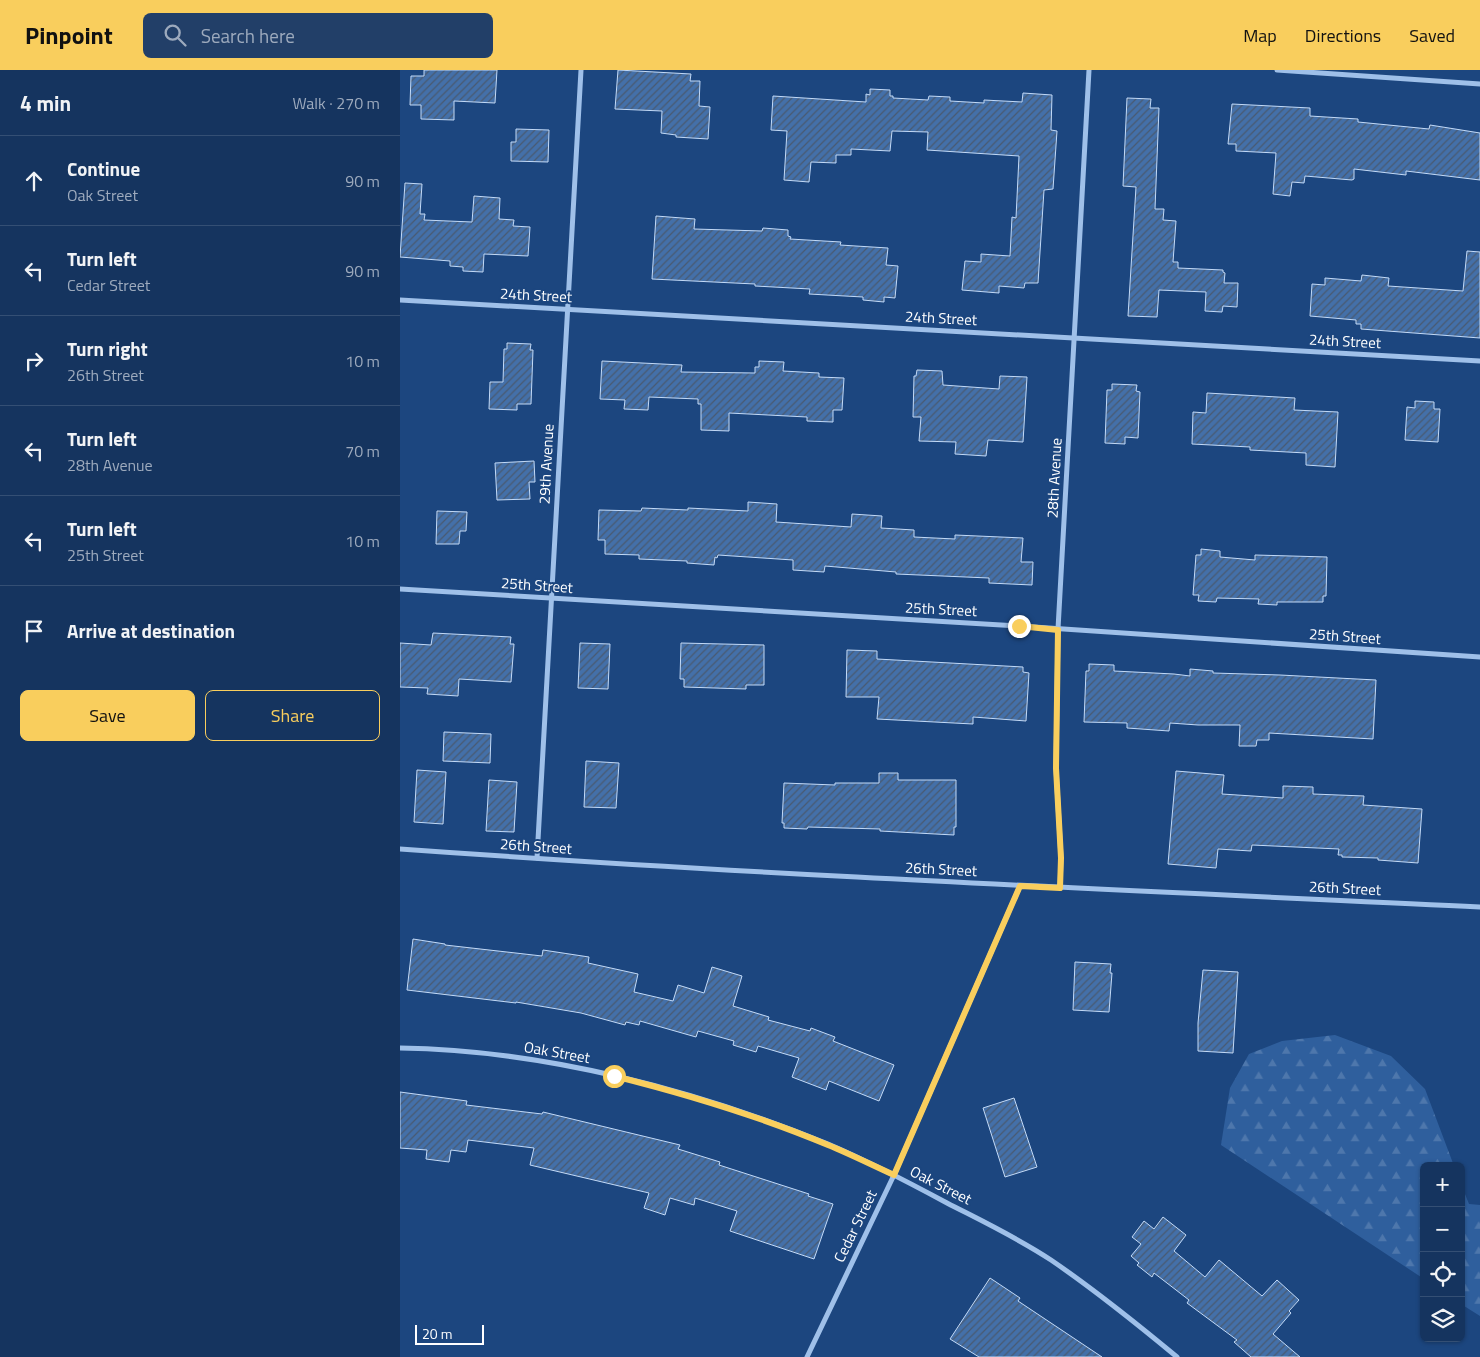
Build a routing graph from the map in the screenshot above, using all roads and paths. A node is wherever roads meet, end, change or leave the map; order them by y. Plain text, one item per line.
1 (581, 70) edge
2 (1089, 70) edge
3 (1276, 70) edge
4 (1480, 84) edge
5 (400, 300) edge
6 (567, 310) junction
7 (1074, 338) junction
8 (1480, 360) edge
9 (400, 588) edge
10 (552, 598) junction
11 (1058, 630) junction
12 (1480, 657) edge
13 (400, 848) edge
14 (537, 858) junction
15 (1020, 886) junction
16 (1060, 888) junction
17 (1480, 907) edge
18 (400, 1048) edge
19 (894, 1175) junction
20 (807, 1357) edge
21 (1177, 1357) edge

1 - 6 street, 29th Avenue
2 - 7 street, 28th Avenue
3 - 4 street
5 - 6 street, 24th Street
6 - 7 street, 24th Street
6 - 10 street, 29th Avenue
7 - 8 street, 24th Street
7 - 11 street, 28th Avenue
9 - 10 street, 25th Street
10 - 11 street, 25th Street
10 - 14 street, 29th Avenue
11 - 12 street, 25th Street
11 - 16 street, 28th Avenue
13 - 14 street, 26th Street
14 - 15 street, 26th Street
15 - 16 street, 26th Street
15 - 19 street, Cedar Street
16 - 17 street, 26th Street
18 - 19 street, Oak Street
19 - 20 street, Cedar Street
19 - 21 street, Oak Street

